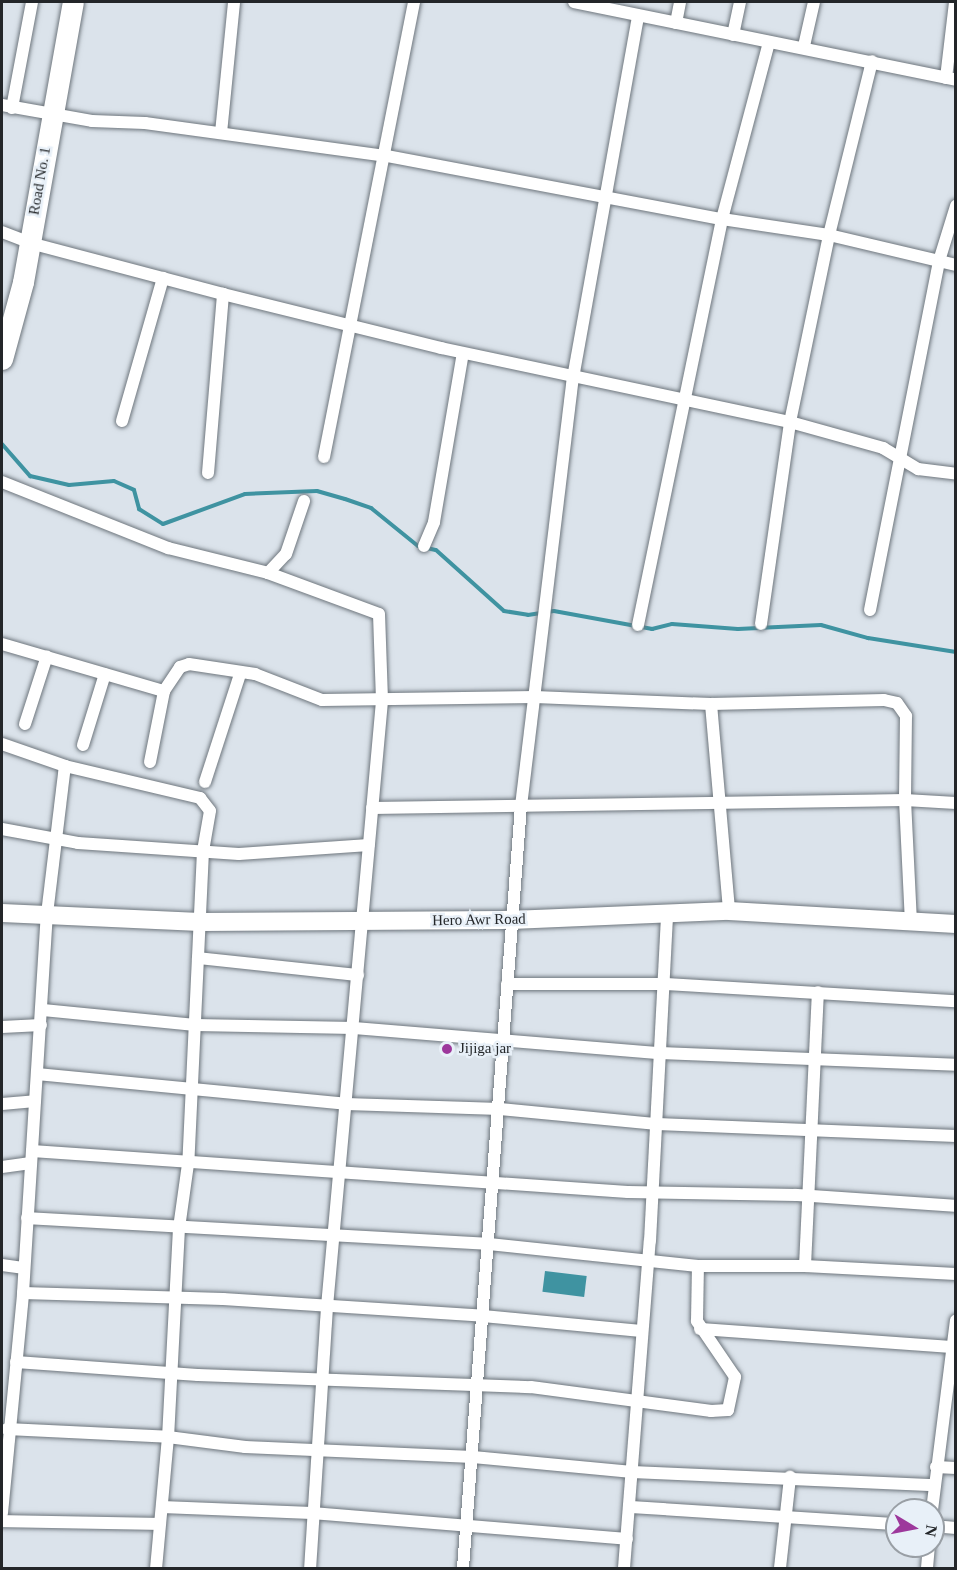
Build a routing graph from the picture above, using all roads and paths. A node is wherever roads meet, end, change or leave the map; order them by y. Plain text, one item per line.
1 (32, 2) edge
2 (73, 2) edge
3 (234, 2) edge
4 (414, 2) edge
5 (574, 2) edge
6 (680, 2) edge
7 (740, 2) edge
8 (814, 2) edge
9 (955, 2) edge
10 (638, 16) junction
11 (676, 23) junction
12 (733, 35) junction
13 (769, 42) junction
14 (804, 46) junction
15 (873, 62) junction
16 (951, 79) edge
17 (7, 107) edge
18 (51, 116) junction
19 (221, 133) junction
20 (387, 156) junction
21 (607, 198) junction
22 (956, 206) edge
23 (722, 219) junction
24 (2, 232) edge
25 (829, 235) junction
26 (30, 243) junction
27 (939, 261) junction
28 (956, 265) edge
29 (163, 279) junction
30 (223, 294) junction
31 (352, 325) junction
32 (3, 350) edge
33 (463, 353) junction
34 (573, 378) junction
35 (683, 400) junction
36 (122, 421) dead end
37 (790, 422) junction
38 (324, 457) dead end
39 (900, 458) junction
40 (208, 473) dead end
41 (956, 474) edge
42 (2, 482) edge
43 (304, 501) dead end
44 (424, 546) dead end
45 (268, 573) junction
46 (870, 610) dead end
47 (761, 624) dead end
48 (638, 625) dead end
49 (2, 644) edge
50 (47, 656) junction
51 (105, 674) junction
52 (240, 674) junction
53 (164, 691) junction
54 (535, 697) junction
55 (382, 701) junction
56 (711, 704) junction
57 (25, 724) dead end
58 (2, 744) edge
59 (83, 745) dead end
60 (150, 762) dead end
61 (65, 766) junction
62 (204, 782) dead end
63 (905, 800) junction
64 (720, 802) junction
65 (956, 803) edge
66 (521, 806) junction
67 (372, 808) junction
68 (2, 828) edge
69 (56, 837) junction
70 (369, 845) junction
71 (203, 851) junction
72 (729, 911) junction
73 (2, 913) edge
74 (667, 913) junction
75 (47, 914) junction
76 (511, 920) junction
77 (911, 921) junction
78 (200, 922) junction
79 (362, 922) junction
80 (956, 924) edge
81 (198, 958) junction
82 (358, 975) junction
83 (507, 984) junction
84 (666, 984) junction
85 (819, 992) junction
86 (956, 1000) edge
87 (43, 1010) junction
88 (41, 1025) junction
89 (195, 1025) junction
90 (2, 1027) edge
91 (354, 1028) junction
92 (505, 1039) junction
93 (660, 1053) junction
94 (813, 1060) junction
95 (956, 1065) edge
96 (37, 1074) junction
97 (192, 1089) junction
98 (35, 1101) junction
99 (2, 1104) edge
100 (346, 1104) junction
101 (500, 1109) junction
102 (657, 1124) junction
103 (810, 1130) junction
104 (956, 1136) edge
105 (32, 1157) junction
106 (188, 1164) junction
107 (2, 1167) edge
108 (341, 1171) junction
109 (494, 1182) junction
110 (651, 1192) junction
111 (806, 1196) junction
112 (956, 1206) edge
113 (27, 1218) junction
114 (179, 1228) junction
115 (335, 1235) junction
116 (489, 1244) junction
117 (648, 1262) junction
118 (2, 1265) edge
119 (698, 1266) junction
120 (805, 1266) junction
121 (23, 1268) junction
122 (956, 1274) edge
123 (23, 1293) junction
124 (174, 1299) junction
125 (327, 1306) junction
126 (483, 1316) junction
127 (956, 1321) edge
128 (700, 1329) junction
129 (641, 1331) junction
130 (954, 1339) edge
131 (16, 1362) junction
132 (171, 1371) junction
133 (323, 1378) junction
134 (478, 1388) junction
135 (636, 1402) junction
136 (950, 1403) edge
137 (7, 1429) junction
138 (168, 1437) junction
139 (4, 1446) edge
140 (319, 1450) junction
141 (473, 1457) junction
142 (936, 1467) junction
143 (956, 1468) edge
144 (633, 1472) junction
145 (790, 1477) junction
146 (935, 1485) junction
147 (933, 1498) edge
148 (162, 1507) junction
149 (631, 1507) junction
150 (2, 1513) edge
151 (312, 1513) junction
152 (786, 1517) junction
153 (2, 1521) edge
154 (885, 1523) edge
155 (157, 1524) junction
156 (466, 1528) junction
157 (627, 1539) junction
158 (156, 1569) edge
159 (310, 1569) edge
160 (463, 1569) edge
161 (624, 1569) edge
162 (780, 1569) edge

1 - 17 street
2 - 18 highway, Road No. 1
3 - 19 street
4 - 20 street
5 - 10 street
6 - 11 street
7 - 12 street
8 - 14 street
9 - 16 street
10 - 11 street
10 - 21 street
11 - 12 street
12 - 13 street
13 - 14 street
13 - 23 street
14 - 15 street
15 - 16 street
15 - 25 street
17 - 18 street
18 - 19 street
18 - 26 highway, Road No. 1
19 - 20 street
20 - 21 street
20 - 31 street
21 - 23 street
21 - 34 street
22 - 27 street
23 - 25 street
23 - 35 street
24 - 26 street
25 - 27 street
25 - 37 street
26 - 29 street
26 - 32 highway, Road No. 1
27 - 28 street
27 - 39 street
29 - 30 street
29 - 36 street
30 - 31 street
30 - 40 street
31 - 33 street
31 - 38 street
33 - 34 street
33 - 44 street
34 - 35 street
34 - 54 street
35 - 37 street
35 - 48 street
37 - 39 street
37 - 47 street
39 - 41 street
39 - 46 street
42 - 45 street
43 - 45 street
45 - 55 street
49 - 50 street
50 - 51 street
50 - 57 street
51 - 53 street
51 - 59 street
52 - 53 street
52 - 55 street
52 - 62 street
53 - 60 street
54 - 55 street
54 - 56 street
54 - 66 street
55 - 67 street
56 - 63 street
56 - 64 street
58 - 61 street
61 - 69 street
61 - 71 street
63 - 64 street
63 - 65 street
63 - 77 street
64 - 66 street
64 - 72 street
66 - 67 street
66 - 76 street
67 - 70 street
68 - 69 street
69 - 71 street
69 - 75 street
70 - 71 street
70 - 79 street
71 - 78 street
72 - 74 main road, Hero Awr Road
72 - 77 main road, Hero Awr Road
73 - 75 main road, Hero Awr Road
74 - 76 main road, Hero Awr Road
74 - 84 street
75 - 78 main road, Hero Awr Road
75 - 87 street
76 - 79 main road, Hero Awr Road
76 - 83 street
77 - 80 main road, Hero Awr Road
78 - 79 main road, Hero Awr Road
78 - 81 street
79 - 82 street
81 - 82 street
81 - 89 street
82 - 91 street
83 - 84 street
83 - 92 street
84 - 85 street
84 - 93 street
85 - 86 street
85 - 94 street
87 - 88 street
87 - 89 street
88 - 90 street
88 - 96 street
89 - 91 street
89 - 97 street
91 - 92 street
91 - 100 street
92 - 93 street
92 - 101 street
93 - 94 street
93 - 102 street
94 - 95 street
94 - 103 street
96 - 97 street
96 - 98 street
97 - 100 street
97 - 106 street
98 - 99 street
98 - 105 street
100 - 101 street
100 - 108 street
101 - 102 street
101 - 109 street
102 - 103 street
102 - 110 street
103 - 104 street
103 - 111 street
105 - 106 street
105 - 107 street
105 - 113 street
106 - 108 street
106 - 114 street
108 - 109 street
108 - 115 street
109 - 110 street
109 - 116 street
110 - 111 street
110 - 117 street
111 - 112 street
111 - 120 street
113 - 114 street
113 - 121 street
114 - 115 street
114 - 124 street
115 - 116 street
115 - 125 street
116 - 117 street
116 - 126 street
117 - 119 street
117 - 129 street
118 - 121 street
119 - 120 street
119 - 128 street
120 - 122 street
121 - 123 street
123 - 124 street
123 - 131 street
124 - 125 street
124 - 132 street
125 - 126 street
125 - 133 street
126 - 129 street
126 - 134 street
127 - 130 street
128 - 130 street
128 - 135 street
129 - 135 street
130 - 136 street
131 - 132 street
131 - 137 street
132 - 133 street
132 - 138 street
133 - 134 street
133 - 140 street
134 - 135 street
134 - 141 street
135 - 144 street
136 - 142 street
137 - 138 street
137 - 139 street
138 - 140 street
138 - 148 street
139 - 150 street
140 - 141 street
140 - 151 street
141 - 144 street
141 - 156 street
142 - 143 street
142 - 146 street
144 - 145 street
144 - 149 street
145 - 146 street
145 - 152 street
146 - 147 street
148 - 151 street
148 - 155 street
149 - 152 street
149 - 157 street
151 - 156 street
151 - 159 street
152 - 154 street
152 - 162 street
153 - 155 street
155 - 158 street
156 - 157 street
156 - 160 street
157 - 161 street

